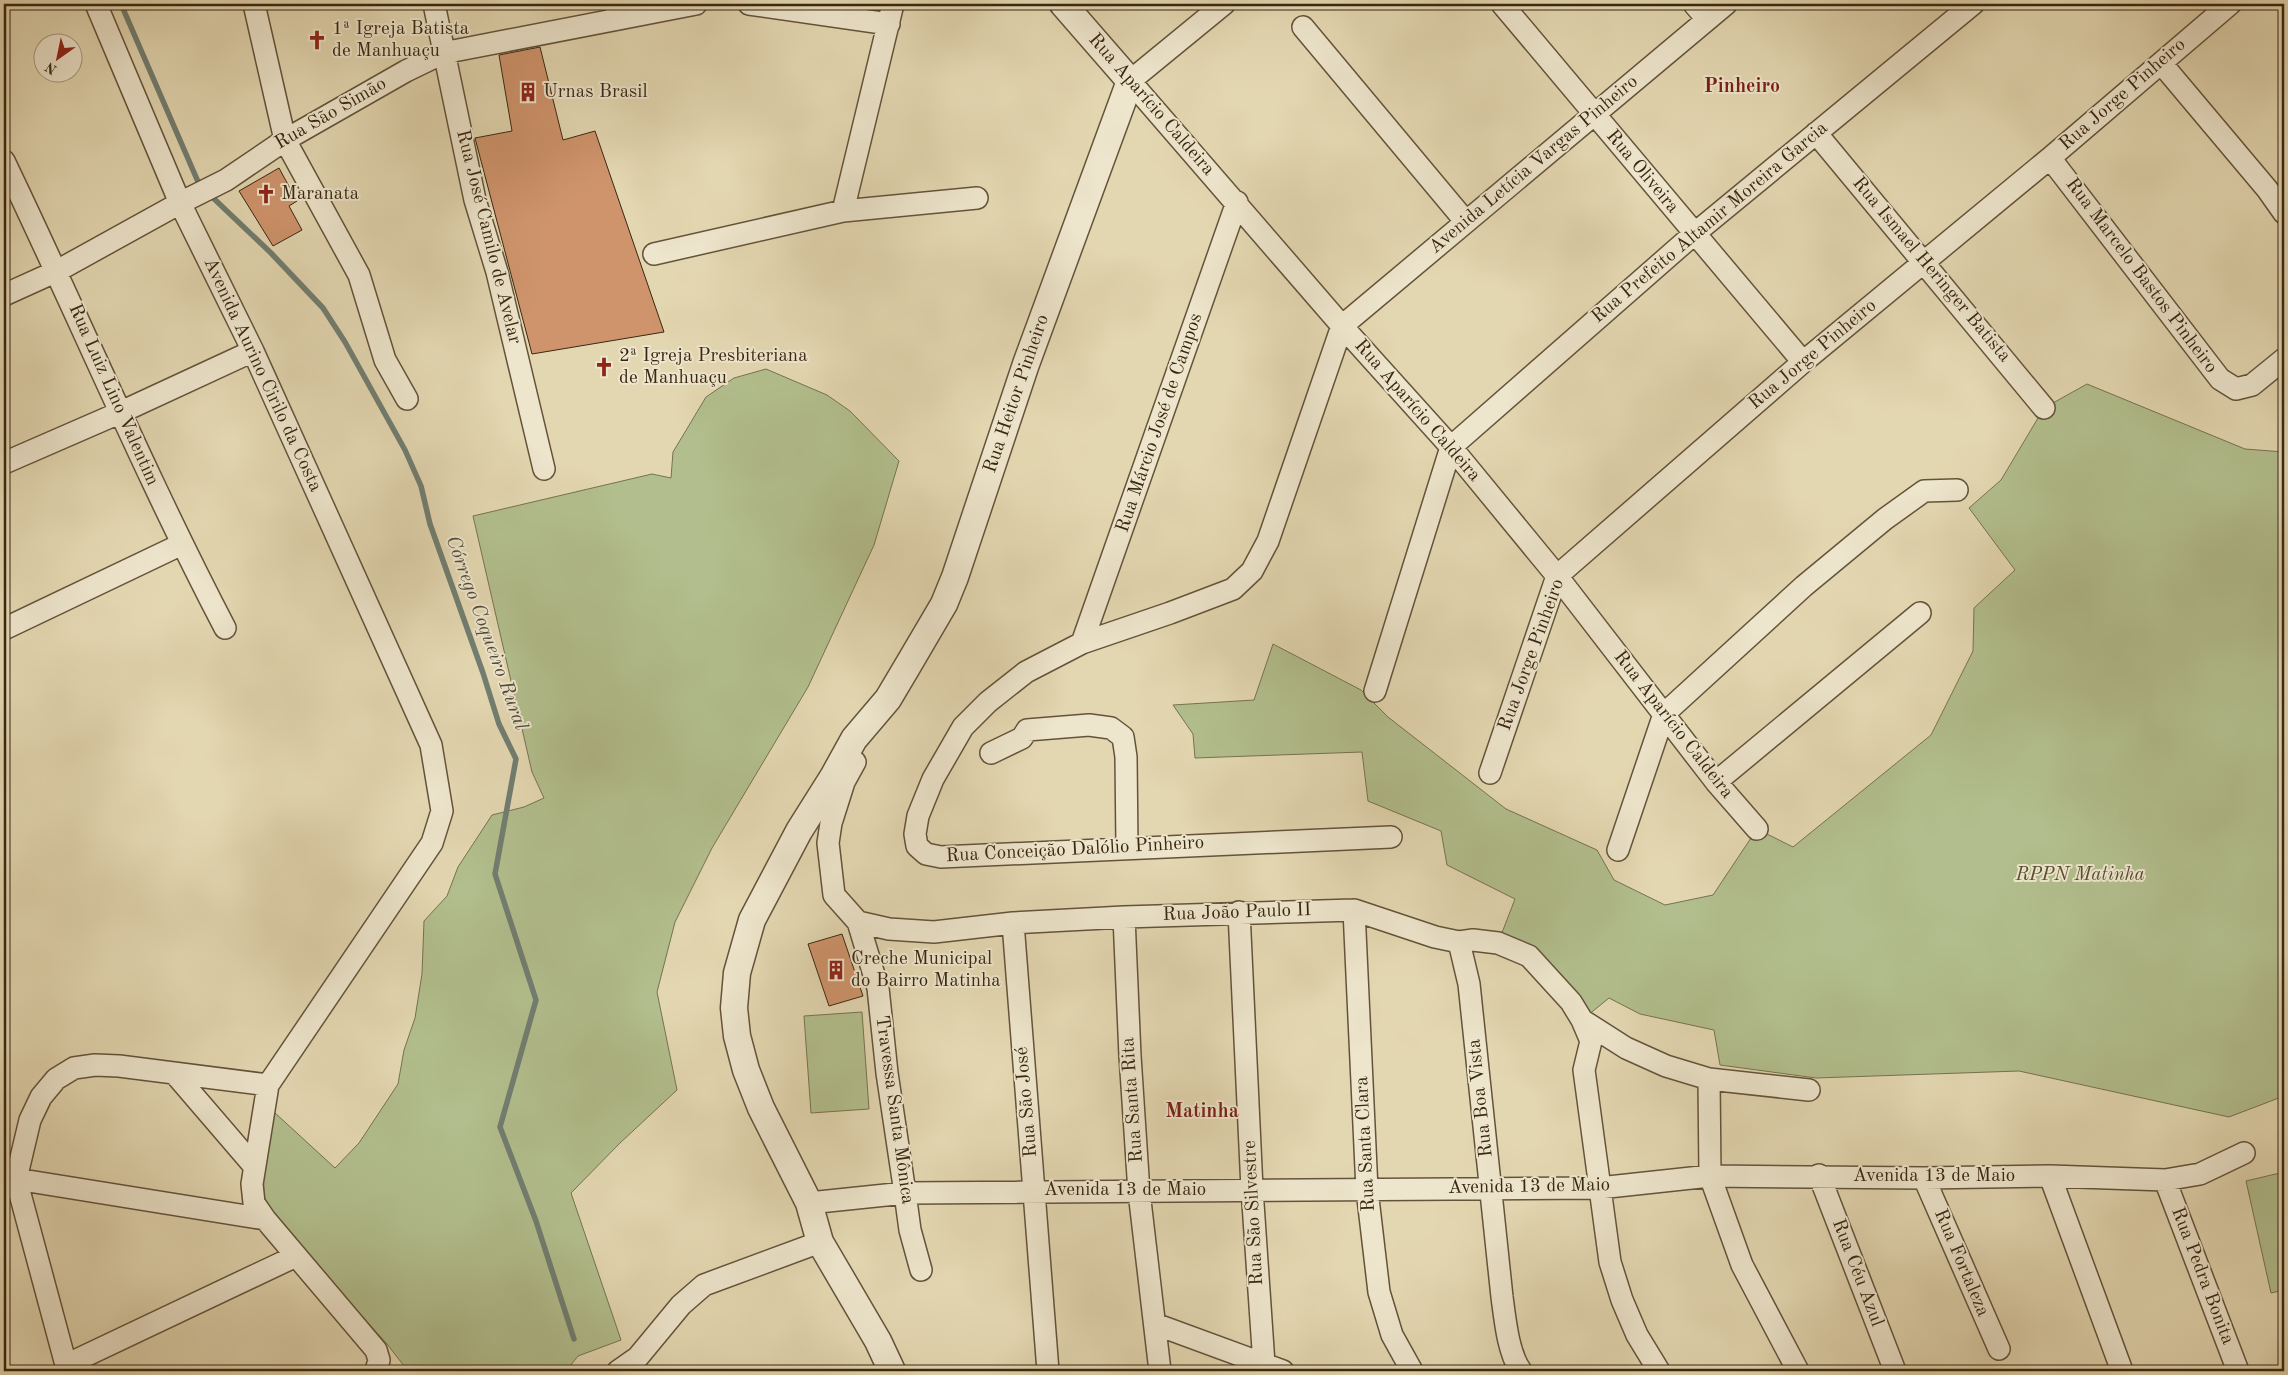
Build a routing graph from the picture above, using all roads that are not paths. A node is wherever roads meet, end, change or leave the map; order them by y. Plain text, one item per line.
1 (96, 4) edge
2 (254, 4) edge
3 (434, 4) edge
4 (696, 4) edge
5 (749, 4) edge
6 (1062, 4) edge
7 (1224, 4) edge
8 (1502, 4) edge
9 (1726, 4) edge
10 (1973, 4) edge
11 (2230, 4) edge
12 (612, 12) edge
13 (1700, 12) edge
14 (891, 14) edge
15 (1303, 27) dead end
16 (443, 53) junction
17 (2161, 63) junction
18 (1130, 81) junction
19 (1594, 115) junction
20 (1816, 133) junction
21 (285, 140) junction
22 (2050, 158) junction
23 (4, 161) edge
24 (977, 198) dead end
25 (188, 199) junction
26 (1237, 202) junction
27 (842, 211) junction
28 (2284, 213) edge
29 (1466, 222) junction
30 (1694, 234) junction
31 (654, 254) dead end
32 (1925, 262) junction
33 (57, 271) junction
34 (4, 295) edge
35 (1342, 326) junction
36 (253, 352) junction
37 (2284, 359) edge
38 (1803, 362) junction
39 (407, 399) dead end
40 (2044, 408) dead end
41 (119, 414) junction
42 (1451, 447) junction
43 (4, 463) edge
44 (544, 469) dead end
45 (1956, 490) dead end
46 (182, 544) junction
47 (1557, 576) junction
48 (1920, 613) dead end
49 (226, 628) dead end
50 (4, 629) edge
51 (1082, 643) junction
52 (1375, 691) dead end
53 (888, 698) junction
54 (1664, 714) junction
55 (991, 753) dead end
56 (1490, 773) dead end
57 (1716, 782) junction
58 (1757, 829) dead end
59 (1391, 837) dead end
60 (1127, 847) junction
61 (1618, 850) dead end
62 (1354, 910) junction
63 (1239, 912) junction
64 (1124, 917) junction
65 (858, 922) junction
66 (1013, 923) junction
67 (1459, 942) junction
68 (1582, 1020) junction
69 (175, 1074) junction
70 (1709, 1080) junction
71 (268, 1085) junction
72 (1809, 1090) dead end
73 (2244, 1153) dead end
74 (254, 1166) junction
75 (1818, 1175) junction
76 (1710, 1176) junction
77 (2050, 1176) junction
78 (1924, 1178) junction
79 (16, 1179) junction
80 (2165, 1180) junction
81 (1490, 1188) junction
82 (1600, 1188) junction
83 (1252, 1189) junction
84 (1367, 1190) junction
85 (1036, 1191) junction
86 (1139, 1192) junction
87 (905, 1193) junction
88 (809, 1203) junction
89 (264, 1219) junction
90 (820, 1242) junction
91 (296, 1256) junction
92 (921, 1270) dead end
93 (1155, 1324) junction
94 (1999, 1349) dead end
95 (1273, 1367) edge
96 (65, 1368) edge
97 (376, 1371) edge
98 (618, 1371) edge
99 (892, 1371) edge
100 (1048, 1371) edge
101 (1160, 1371) edge
102 (1412, 1371) edge
103 (1520, 1371) edge
104 (1658, 1371) edge
105 (1798, 1371) edge
106 (1895, 1371) edge
107 (2122, 1371) edge
108 (2238, 1371) edge

1 - 25 street, Avenida Aurino Cirilo da Costa
2 - 21 street
3 - 16 street, Rua José Camilo de Avelar
4 - 12 street, Rua São Simão
5 - 14 street
6 - 18 street, Rua Aparício Caldeira
7 - 18 street
8 - 19 street, Rua Oliveira
9 - 13 street, Avenida Letícia Vargas Pinheiro
10 - 20 street, Rua Prefeito Altamir Moreira Garcia
11 - 17 street, Rua Jorge Pinheiro
12 - 16 street, Rua São Simão
13 - 19 street, Avenida Letícia Vargas Pinheiro
14 - 27 street
15 - 29 street
16 - 21 street, Rua São Simão
16 - 44 street, Rua José Camilo de Avelar
17 - 22 street, Rua Jorge Pinheiro
17 - 28 street
18 - 26 street, Rua Aparício Caldeira
18 - 53 street, Rua Heitor Pinheiro
19 - 29 street, Avenida Letícia Vargas Pinheiro
19 - 30 street, Rua Oliveira
20 - 30 street, Rua Prefeito Altamir Moreira Garcia
20 - 32 street, Rua Ismael Heringer Batista
21 - 25 street, Rua São Simão
21 - 39 street
22 - 32 street, Rua Jorge Pinheiro
22 - 37 street, Rua Marcelo Bastos Pinheiro
23 - 33 street, Rua Luiz Lino Valentim
24 - 27 street
25 - 33 street, Rua São Simão
25 - 36 street, Avenida Aurino Cirilo da Costa
26 - 35 street, Rua Aparício Caldeira
26 - 51 street, Rua Márcio José de Campos
27 - 31 street
29 - 35 street, Avenida Letícia Vargas Pinheiro
30 - 38 street, Rua Oliveira
30 - 42 street, Rua Prefeito Altamir Moreira Garcia
32 - 38 street, Rua Jorge Pinheiro
32 - 40 street, Rua Ismael Heringer Batista
33 - 34 street, Rua São Simão
33 - 41 street, Rua Luiz Lino Valentim
35 - 42 street, Rua Aparício Caldeira
35 - 51 street, Rua Conceição Dalólio Pinheiro
36 - 41 street
36 - 71 street, Avenida Aurino Cirilo da Costa
38 - 47 street, Rua Jorge Pinheiro
41 - 43 street
41 - 46 street, Rua Luiz Lino Valentim
42 - 47 street, Rua Aparício Caldeira
42 - 52 street
45 - 54 street
46 - 49 street, Rua Luiz Lino Valentim
46 - 50 street
47 - 54 street, Rua Aparício Caldeira
47 - 56 street, Rua Jorge Pinheiro
48 - 57 street
51 - 60 street, Rua Conceição Dalólio Pinheiro
53 - 65 street
53 - 88 street, Rua Heitor Pinheiro
54 - 57 street, Rua Aparício Caldeira
54 - 61 street
55 - 60 street
57 - 58 street, Rua Aparício Caldeira
59 - 60 street, Rua Conceição Dalólio Pinheiro
62 - 63 street, Rua João Paulo II
62 - 67 street, Rua João Paulo II
62 - 84 street, Rua Santa Clara
63 - 64 street, Rua João Paulo II
63 - 83 street, Rua São Silvestre
64 - 66 street, Rua João Paulo II
64 - 86 street, Rua Santa Rita
65 - 66 street, Rua João Paulo II
65 - 87 street, Travessa Santa Mônica
66 - 85 street, Rua São José
67 - 68 street, Rua João Paulo II
67 - 81 street, Rua Boa Vista
68 - 70 street, Rua João Paulo II
68 - 82 street
69 - 71 street
69 - 74 street
69 - 79 street
70 - 72 street, Rua João Paulo II
70 - 76 street
71 - 74 street
73 - 80 street, Avenida 13 de Maio
74 - 89 street
75 - 76 street, Avenida 13 de Maio
75 - 78 street, Avenida 13 de Maio
75 - 106 street, Rua Céu Azul
76 - 82 street, Avenida 13 de Maio
76 - 105 street
77 - 78 street, Avenida 13 de Maio
77 - 80 street, Avenida 13 de Maio
77 - 107 street
78 - 94 street, Rua Fortaleza
79 - 89 street
79 - 96 street
80 - 108 street, Rua Pedra Bonita
81 - 82 street, Avenida 13 de Maio
81 - 84 street, Avenida 13 de Maio
81 - 103 street, Rua Boa Vista
82 - 104 street
83 - 84 street, Avenida 13 de Maio
83 - 86 street, Avenida 13 de Maio
83 - 95 street, Rua São Silvestre
84 - 102 street, Rua Santa Clara
85 - 86 street, Avenida 13 de Maio
85 - 87 street, Avenida 13 de Maio
85 - 100 street, Rua São José
86 - 93 street, Rua Santa Rita
87 - 88 street, Avenida 13 de Maio
87 - 92 street, Travessa Santa Mônica
88 - 90 street, Rua Heitor Pinheiro
89 - 91 street
90 - 98 street
90 - 99 street, Rua Heitor Pinheiro
91 - 96 street
91 - 97 street
93 - 95 street
93 - 101 street, Rua Santa Rita

